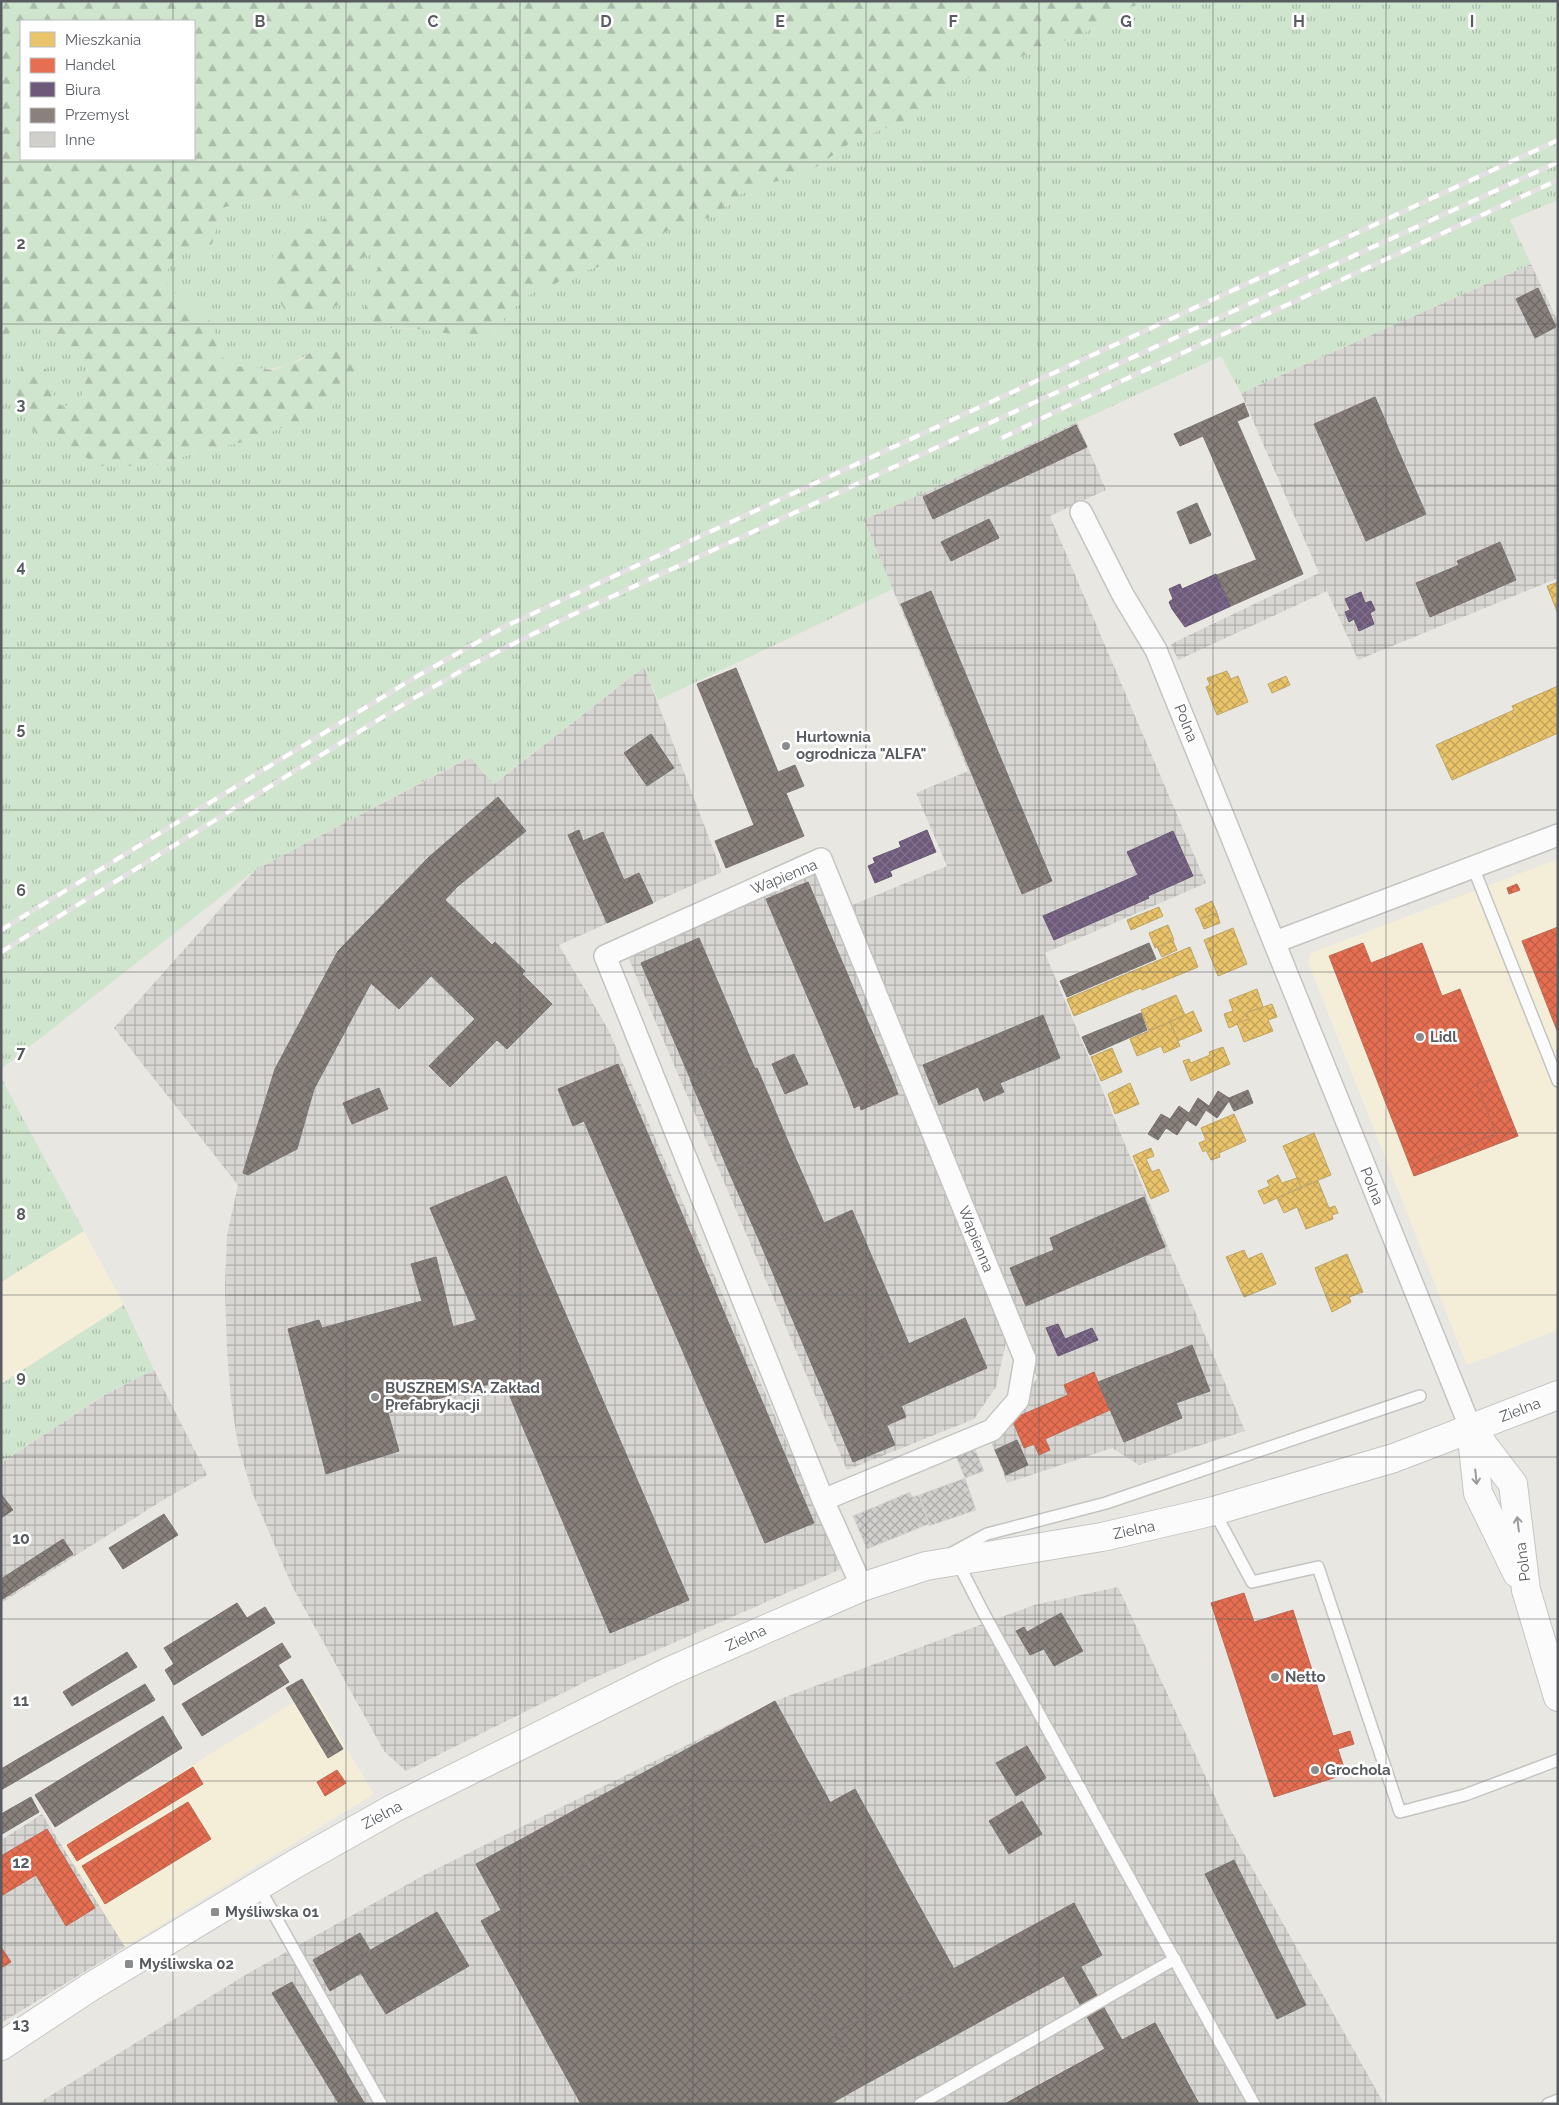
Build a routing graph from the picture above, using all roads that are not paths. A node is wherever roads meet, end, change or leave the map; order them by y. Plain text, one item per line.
1 (1081, 512) dead end
2 (1558, 835) edge
3 (1474, 867) junction
4 (1275, 942) junction
5 (1558, 1081) edge
6 (1558, 1395) edge
7 (1420, 1396) dead end
8 (1471, 1429) junction
9 (824, 1500) junction
10 (1214, 1511) junction
11 (957, 1561) junction
12 (926, 1566) junction
13 (862, 1587) junction
14 (1526, 1590) junction
15 (1549, 1638) edge
16 (1558, 1697) edge
17 (1558, 1760) edge
18 (258, 1886) junction
19 (1174, 1959) junction
20 (1, 2046) edge
21 (1558, 2100) edge
22 (381, 2104) edge
23 (920, 2104) edge
24 (1254, 2104) edge
25 (1548, 2104) edge

1 - 4 street, Polna
2 - 3 street
3 - 4 street
3 - 5 lane
4 - 8 street, Polna
6 - 8 street, Zielna
7 - 12 lane
8 - 10 street, Zielna
8 -> 14 street, Polna
14 -> 8 street, Polna
9 - 9 street, Wapienna
9 - 13 street, Wapienna
10 - 11 street, Zielna
10 - 17 lane
11 - 12 street, Zielna
11 - 19 lane
12 - 13 street, Zielna
13 - 18 street, Zielna
14 - 15 street, Polna
15 - 16 street, Polna
18 - 20 street, Zielna
18 - 22 lane
19 - 23 lane
19 - 24 lane
21 - 25 lane

